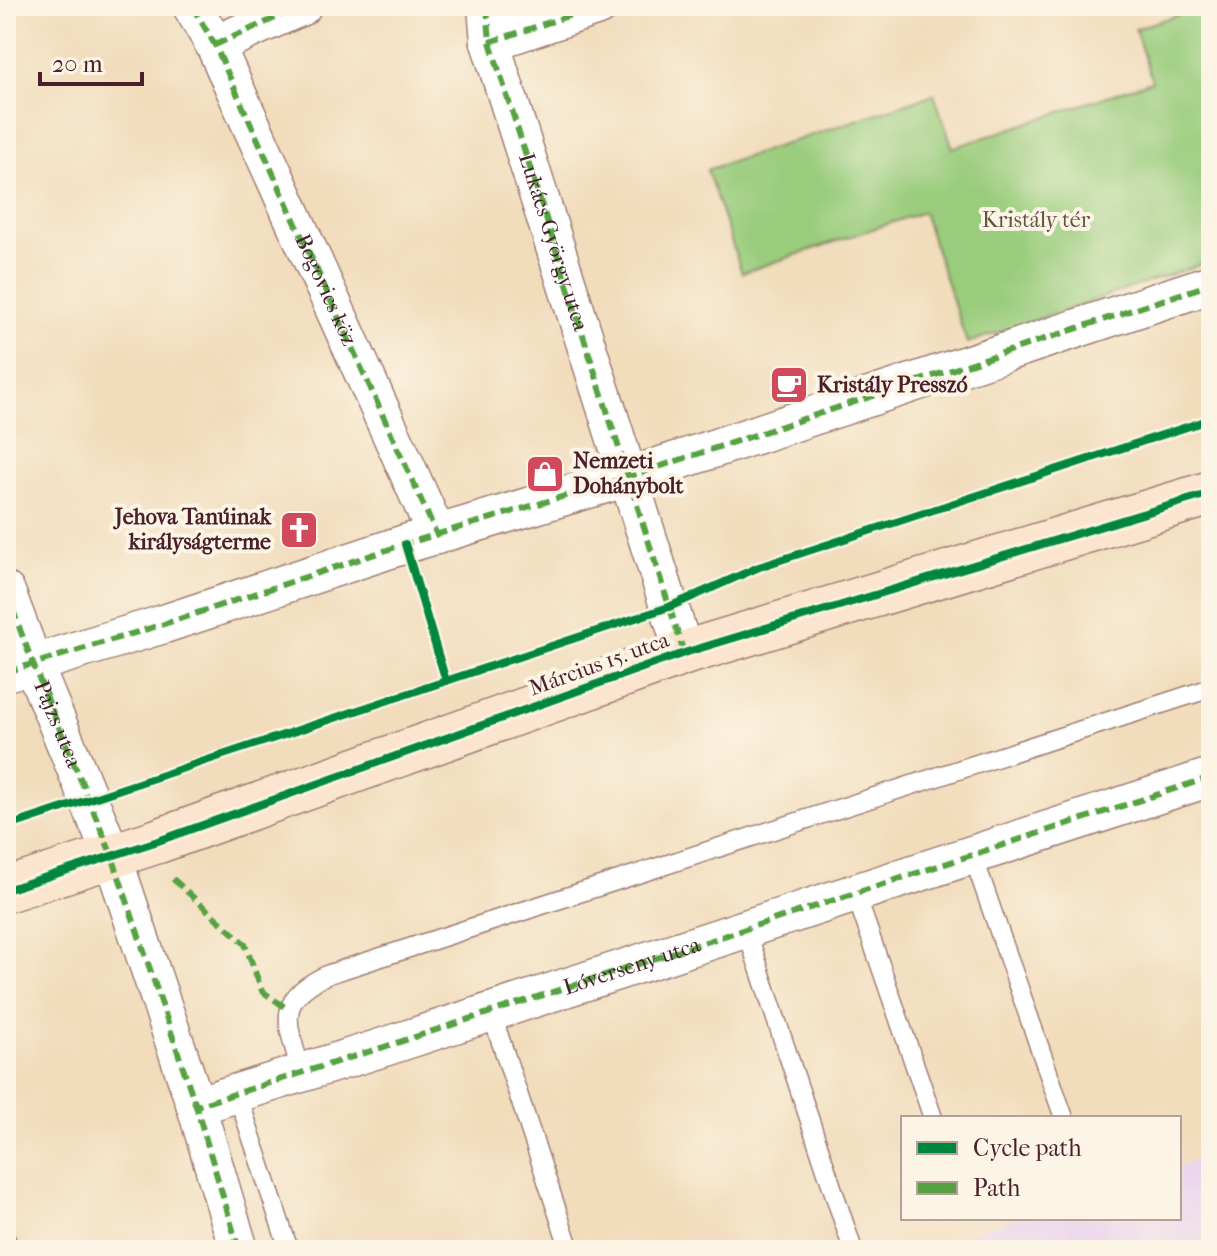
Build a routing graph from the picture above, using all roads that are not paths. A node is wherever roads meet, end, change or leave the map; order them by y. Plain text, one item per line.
1 (192, 6) edge
2 (302, 6) edge
3 (598, 6) edge
4 (555, 12) edge
5 (489, 24) edge
6 (215, 45) junction
7 (1211, 284) edge
8 (628, 477) junction
9 (1211, 493) edge
10 (437, 535) junction
11 (6, 592) edge
12 (684, 653) junction
13 (19, 668) edge
14 (1211, 688) edge
15 (1211, 777) edge
16 (972, 853) junction
17 (112, 856) junction
18 (6, 890) edge
19 (855, 892) junction
20 (746, 929) junction
21 (491, 1012) junction
22 (302, 1074) junction
23 (237, 1093) junction
24 (196, 1106) junction
25 (932, 1116) edge
26 (1063, 1116) edge
27 (6, 1240) edge
28 (852, 1247) dead end
29 (10, 1250) edge
30 (239, 1250) edge
31 (289, 1250) edge
32 (570, 1250) edge

1 - 6 street, Bogovics köz
2 - 6 street
3 - 4 street
4 - 5 street
5 - 8 street, Lukács György utca
6 - 10 street, Bogovics köz
7 - 8 street
8 - 10 street
8 - 12 street, Lukács György utca
9 - 12 street, Március 15. utca
10 - 13 street
11 - 13 street, Pajzs utca
12 - 17 street, Március 15. utca
13 - 17 street, Pajzs utca
14 - 22 lane
15 - 16 street, Lóverseny utca
16 - 19 street, Lóverseny utca
16 - 26 lane
17 - 18 street, Március 15. utca
17 - 24 street, Pajzs utca
19 - 20 street, Lóverseny utca
19 - 25 lane
20 - 21 street, Lóverseny utca
20 - 28 lane
21 - 22 street, Lóverseny utca
21 - 32 lane
22 - 23 street, Lóverseny utca
23 - 24 street, Lóverseny utca
23 - 31 lane
24 - 30 street
27 - 29 lane

